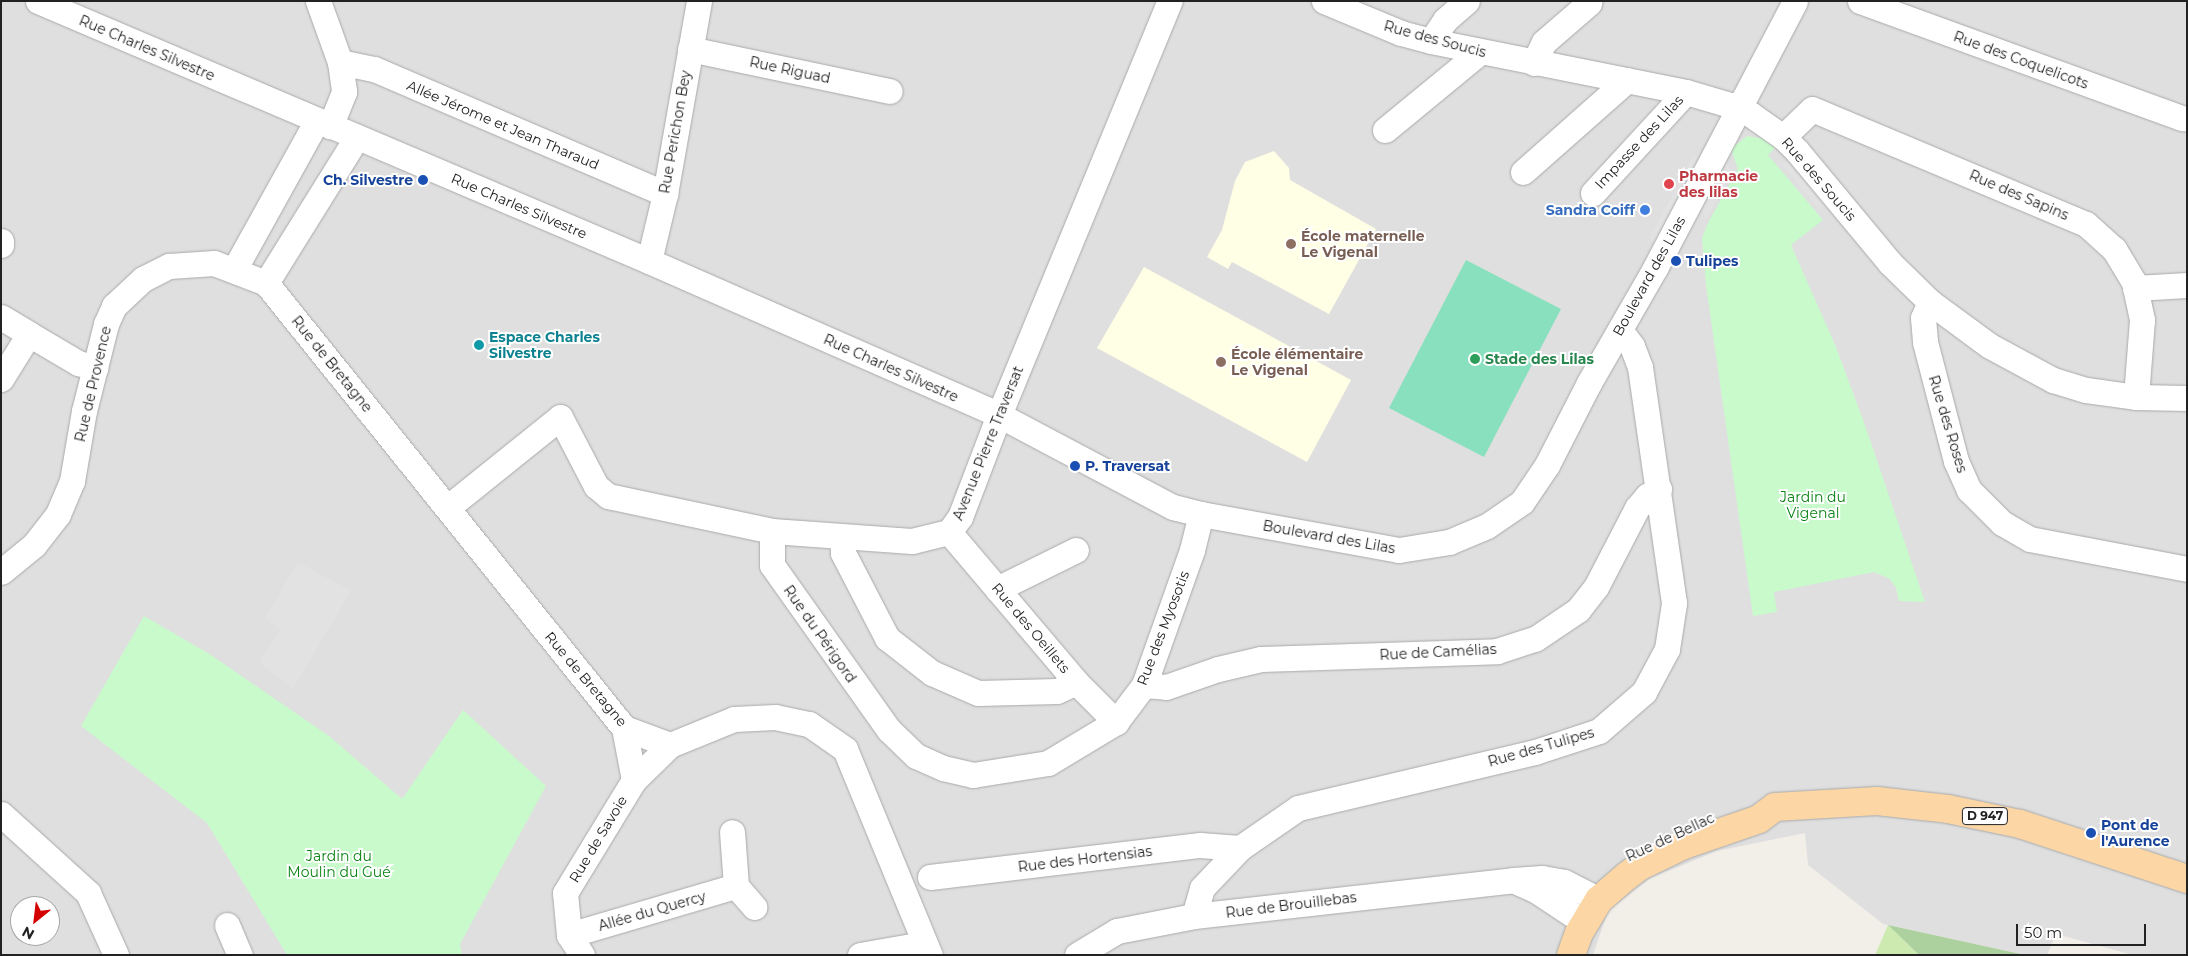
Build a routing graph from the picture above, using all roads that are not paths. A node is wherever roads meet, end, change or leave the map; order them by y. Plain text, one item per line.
1 (38, 1) edge
2 (318, 1) edge
3 (699, 1) edge
4 (1170, 1) edge
5 (1324, 1) edge
6 (1467, 1) edge
7 (1795, 1) edge
8 (1860, 1) edge
9 (1589, 3) dead end
10 (1431, 41) junction
11 (690, 49) junction
12 (1480, 52) junction
13 (340, 62) junction
14 (1534, 63) junction
15 (1627, 80) junction
16 (890, 91) dead end
17 (1686, 92) junction
18 (1738, 109) junction
19 (2182, 118) dead end
20 (324, 123) junction
21 (1385, 130) dead end
22 (357, 137) junction
23 (1783, 137) junction
24 (1523, 172) dead end
25 (1593, 193) dead end
26 (665, 194) junction
27 (649, 261) junction
28 (234, 270) junction
29 (266, 283) junction
30 (2187, 285) edge
31 (2135, 288) junction
32 (1930, 302) junction
33 (1, 317) edge
34 (1620, 330) junction
35 (29, 334) junction
36 (95, 368) junction
37 (1, 379) edge
38 (2136, 397) junction
39 (2187, 398) edge
40 (1000, 415) junction
41 (1659, 489) junction
42 (447, 508) junction
43 (1201, 514) junction
44 (772, 531) junction
45 (949, 532) junction
46 (842, 537) junction
47 (1076, 550) dead end
48 (2187, 569) edge
49 (1, 572) edge
50 (997, 589) junction
51 (1076, 682) junction
52 (1144, 684) junction
53 (1116, 722) junction
54 (624, 728) junction
55 (889, 730) joint
56 (670, 745) junction
57 (634, 780) junction
58 (1, 814) edge
59 (732, 832) dead end
60 (1240, 848) junction
61 (930, 877) dead end
62 (2187, 880) edge
63 (736, 886) junction
64 (754, 907) dead end
65 (1585, 907) junction
66 (1194, 916) junction
67 (227, 925) dead end
68 (575, 945) edge
69 (927, 950) edge
70 (116, 955) edge
71 (240, 955) edge
72 (860, 955) edge
73 (1077, 955) edge
74 (1555, 955) edge
75 (1572, 955) edge

1 - 20 street, Rue Charles Silvestre
2 - 13 street
3 - 11 street, Rue Perichon Bey
4 - 40 street, Avenue Pierre Traversat
5 - 10 street, Rue des Soucis
6 - 10 street
7 - 18 street, Boulevard des Lilas
8 - 19 street, Rue des Coquelicots
9 - 14 street
10 - 12 street, Rue des Soucis
11 - 16 street, Rue Riguad
11 - 26 street, Rue Perichon Bey
12 - 14 street, Rue des Soucis
12 - 21 street
13 - 20 street
13 - 26 street, Allée Jérome et Jean Tharaud
14 - 15 street, Rue des Soucis
15 - 17 street, Rue des Soucis
15 - 24 street
17 - 18 street, Rue des Soucis
17 - 25 street, Impasse des Lilas
18 - 23 street, Rue des Soucis
18 - 34 street, Boulevard des Lilas
20 - 22 street, Rue Charles Silvestre
20 - 28 street
22 - 27 street, Rue Charles Silvestre
22 - 29 street
23 - 31 street, Rue des Sapins
23 - 32 street, Rue des Soucis
26 - 27 street, Rue Perichon Bey
27 - 40 street, Rue Charles Silvestre
28 - 29 street, Rue de Provence
28 - 36 street, Rue de Provence
29 - 42 street, Rue de Bretagne
30 - 31 street
31 - 38 street, Rue des Sapins
32 - 38 street, Rue des Soucis
32 - 48 street, Rue des Roses
33 - 35 street
34 - 41 street, Rue des Tulipes
34 - 43 street, Boulevard des Lilas
35 - 36 street
35 - 37 street
36 - 49 street, Rue de Provence
38 - 39 street, Rue des Soucis
40 - 43 street, Boulevard des Lilas
40 - 45 street, Avenue Pierre Traversat
41 - 52 street, Rue de Camélias
41 - 60 street, Rue des Tulipes
42 - 44 street, Avenue Pierre Traversat
42 - 54 street, Rue de Bretagne
43 - 52 street, Rue des Myosotis
44 - 46 street, Avenue Pierre Traversat
44 - 55 street, Rue du Périgord
45 - 46 street, Avenue Pierre Traversat
45 - 50 street, Rue des Oeillets
46 - 51 street
47 - 50 street
50 - 51 street, Rue des Oeillets
51 - 53 street, Rue des Oeillets
52 - 53 street, Rue des Myosotis
53 - 55 street, Rue des Myosotis
54 - 56 street, Rue de Bretagne
54 - 57 street, Rue de Savoie
56 - 57 street, Rue de Savoie
56 - 69 street
57 - 68 street, Rue de Savoie
58 - 70 street
59 - 63 street
60 - 61 street, Rue des Hortensias
60 - 66 street, Rue des Tulipes
62 - 65 main road, Rue de Bellac / D 947
63 - 64 street
63 - 68 street, Allée du Quercy
65 - 66 street, Rue de Brouillebas
65 - 74 main road, Rue de Bellac / D 947
65 - 75 main road, Rue de Bellac / D 947
66 - 73 street, Rue de Brouillebas
67 - 71 street
69 - 72 street

